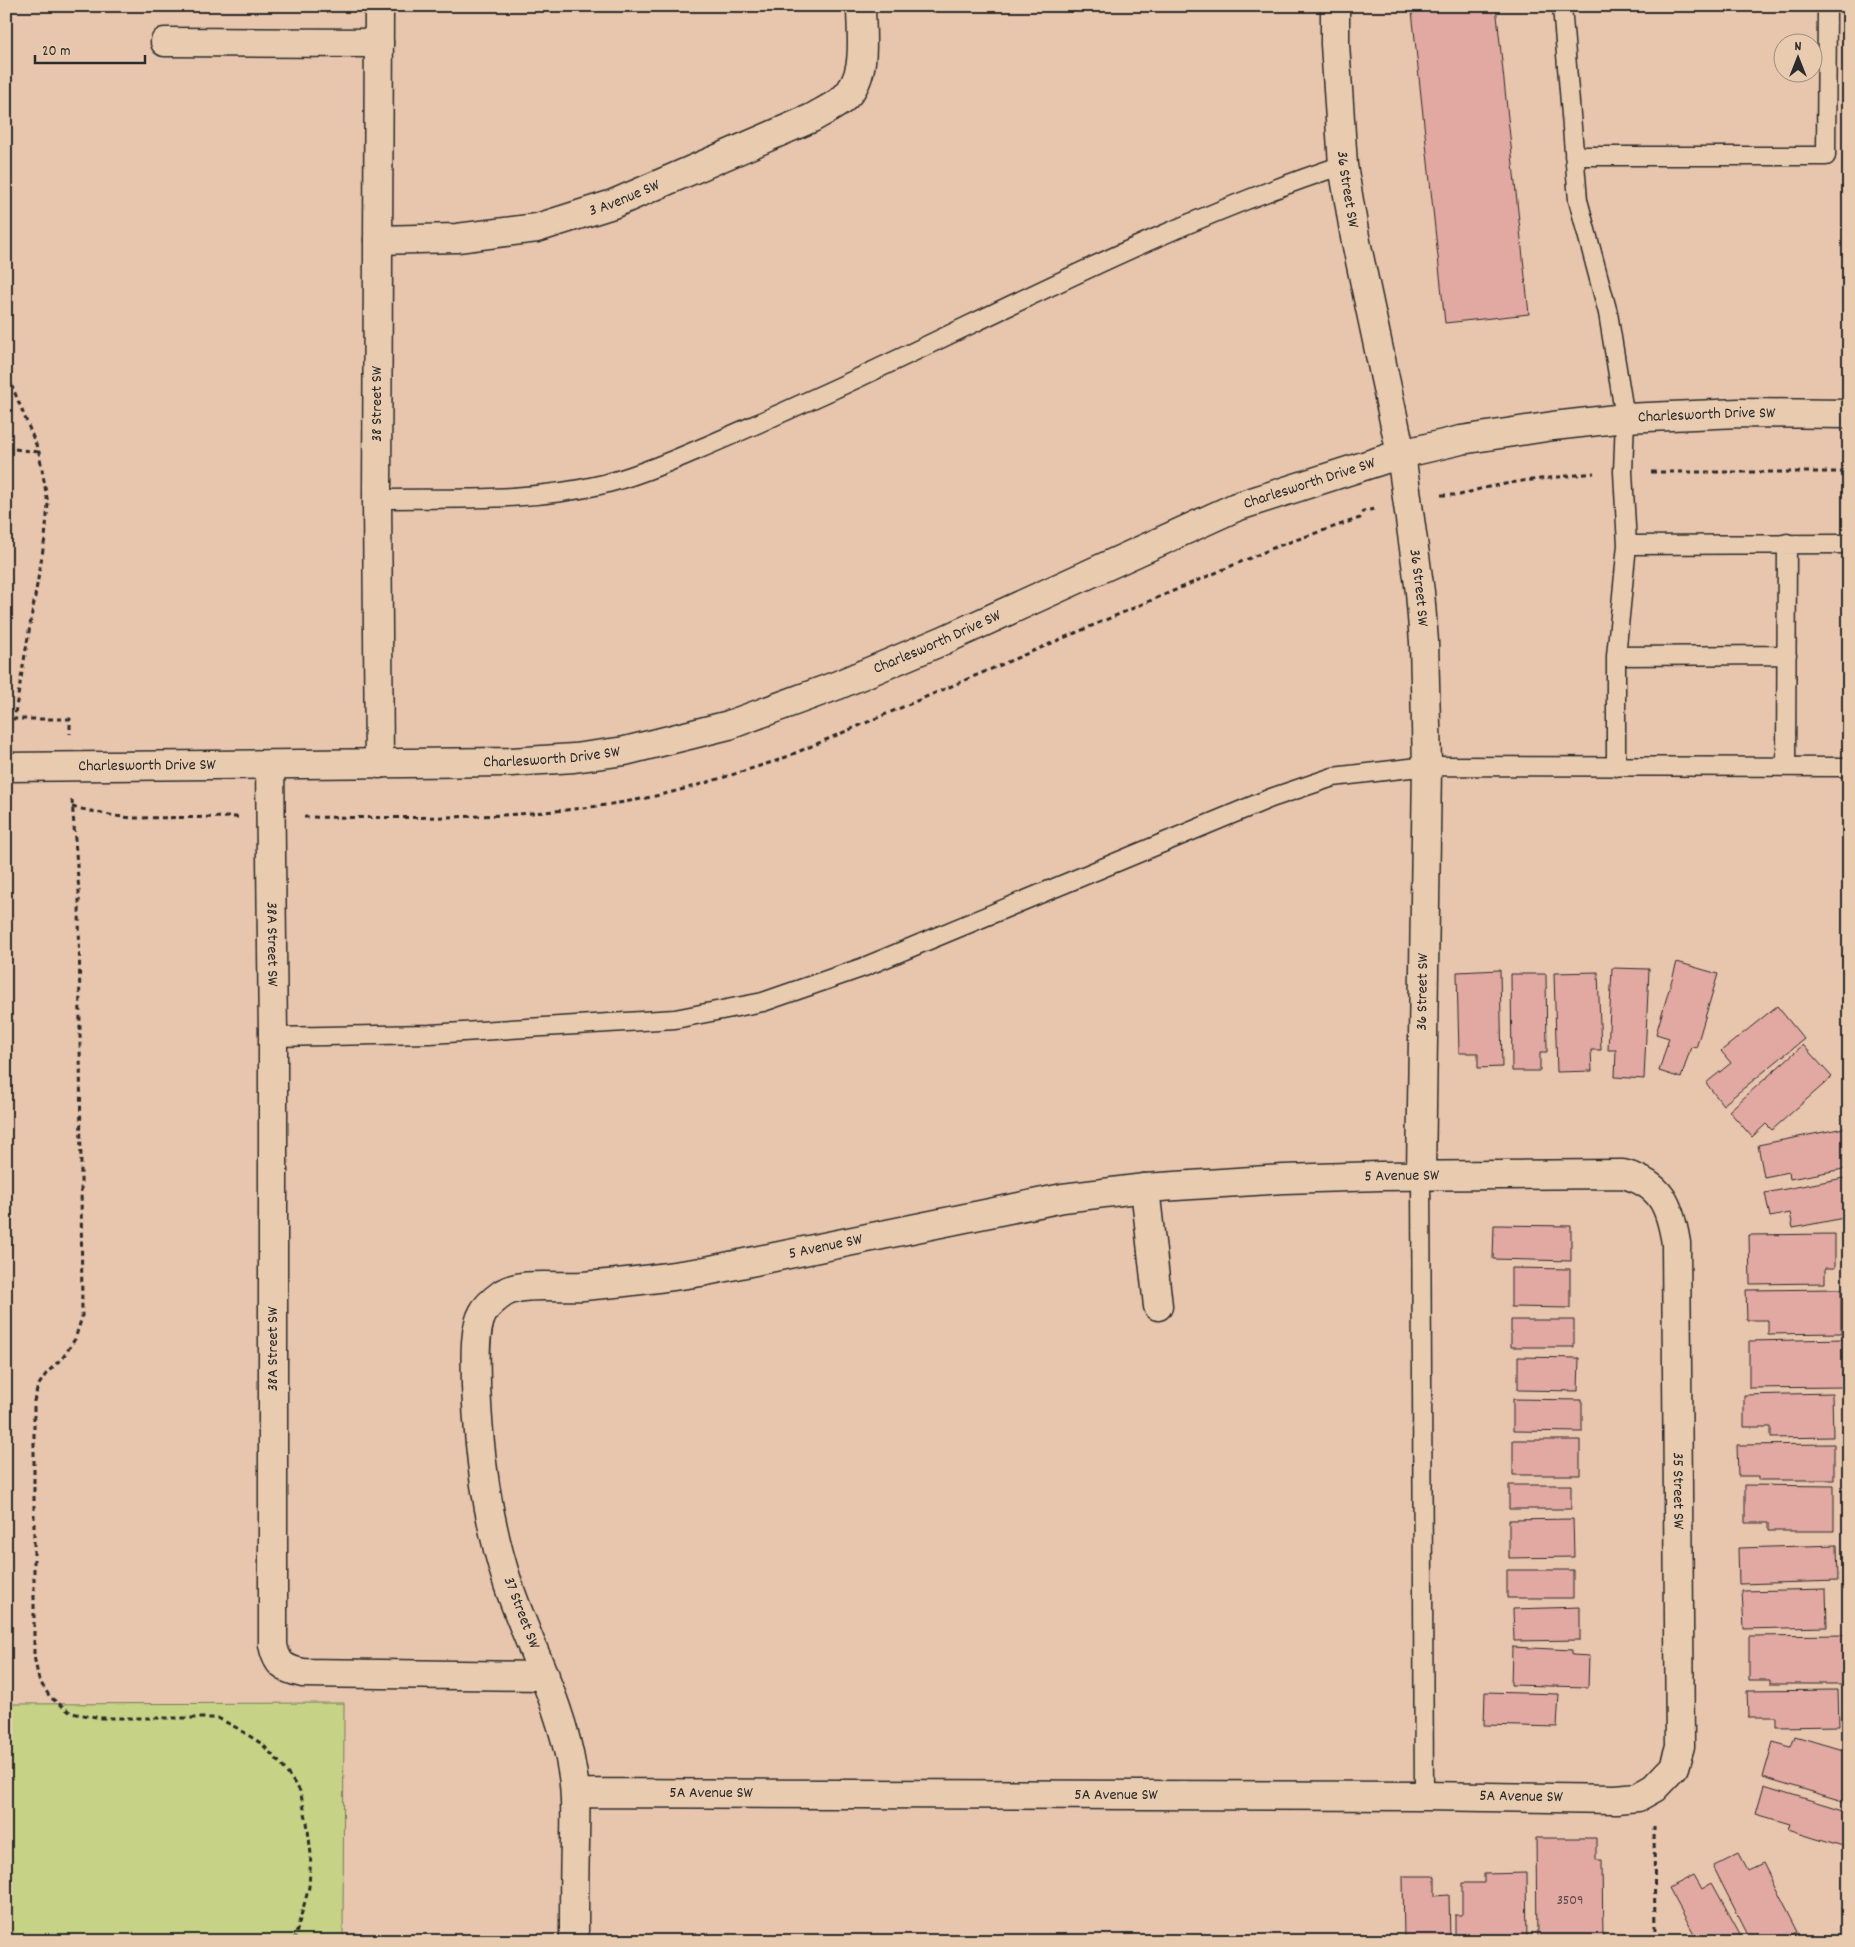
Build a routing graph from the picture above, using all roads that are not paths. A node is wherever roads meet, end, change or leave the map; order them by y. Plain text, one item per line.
1 (379, 6) edge
2 (861, 6) edge
3 (1335, 6) edge
4 (1562, 6) edge
5 (1827, 6) edge
6 (165, 42) dead end
7 (379, 43) junction
8 (1574, 156) junction
9 (1343, 165) junction
10 (378, 240) junction
11 (1849, 414) edge
12 (1625, 418) junction
13 (1401, 454) junction
14 (377, 500) junction
15 (1787, 543) junction
16 (1849, 544) edge
17 (1627, 545) junction
18 (1786, 655) junction
19 (1616, 656) junction
20 (379, 764) junction
21 (270, 765) junction
22 (1427, 766) junction
23 (6, 767) edge
24 (1616, 767) junction
25 (1786, 767) junction
26 (1849, 767) edge
27 (273, 1037) junction
28 (1421, 1175) junction
29 (1145, 1188) junction
30 (1655, 1188) joint
31 (504, 1292) joint
32 (1158, 1306) dead end
33 (545, 1676) junction
34 (1654, 1788) joint
35 (575, 1793) junction
36 (1424, 1796) junction
37 (574, 1941) edge

1 - 7 street, 38 Street SW
2 - 10 street, 3 Avenue SW
3 - 9 street, 36 Street SW
4 - 8 lane
5 - 8 lane
6 - 7 street
7 - 10 street, 38 Street SW
8 - 12 lane
9 - 13 street, 36 Street SW
9 - 14 lane
10 - 14 street, 38 Street SW
11 - 12 street, Charlesworth Drive SW
12 - 13 street, Charlesworth Drive SW
12 - 17 lane
13 - 20 street, Charlesworth Drive SW
13 - 22 street, 36 Street SW
14 - 20 street, 38 Street SW
15 - 16 lane
15 - 17 lane
15 - 18 lane
17 - 19 lane
18 - 19 lane
18 - 25 lane
19 - 24 lane
20 - 21 street, Charlesworth Drive SW
21 - 23 street, Charlesworth Drive SW
21 - 27 street, 38A Street SW
22 - 24 lane
22 - 27 lane
22 - 28 street, 36 Street SW
24 - 25 lane
25 - 26 lane
27 - 33 street, 38A Street SW
28 - 29 street, 5 Avenue SW
28 - 30 street, 5 Avenue SW
28 - 36 lane
29 - 31 street, 5 Avenue SW
29 - 32 street
30 - 34 street, 35 Street SW
31 - 33 street, 37 Street SW
33 - 35 street, 37 Street SW
34 - 36 street, 5A Avenue SW
35 - 36 street, 5A Avenue SW
35 - 37 street, 37 Street SW

